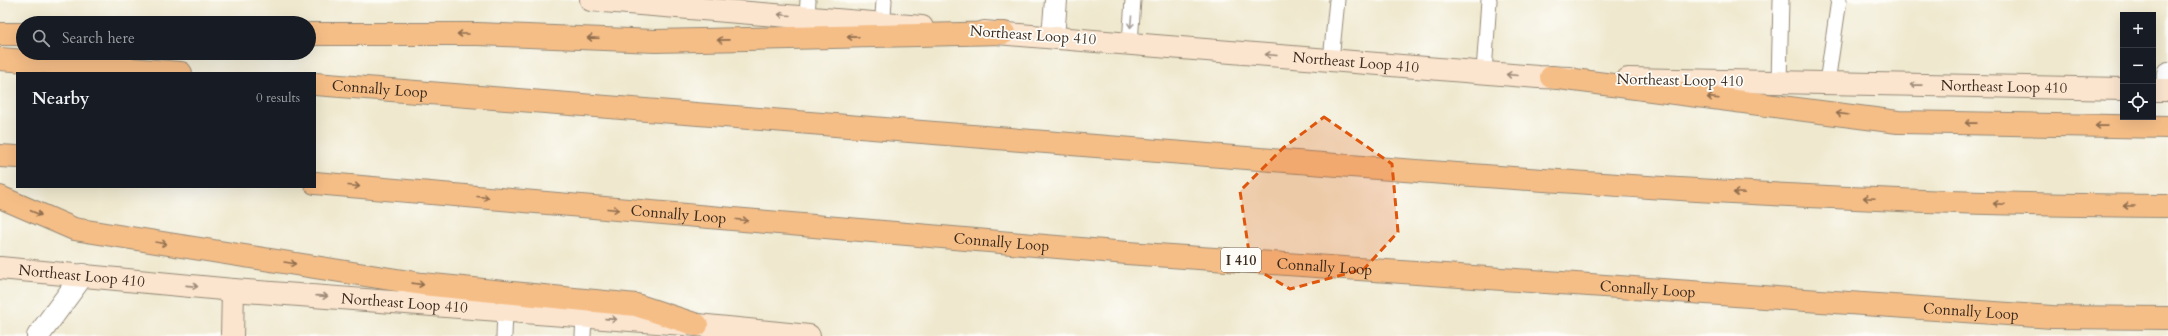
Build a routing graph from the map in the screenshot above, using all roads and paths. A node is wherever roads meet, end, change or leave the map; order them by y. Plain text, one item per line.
1 (591, 0) edge
2 (884, 0) edge
3 (1056, 0) edge
4 (1133, 0) edge
5 (1337, 0) edge
6 (1489, 0) edge
7 (1781, 0) edge
8 (1839, 0) edge
9 (734, 6) edge
10 (807, 9) edge
11 (882, 30) junction
12 (1004, 33) joint
13 (0, 34) edge
14 (16, 34) edge
15 (316, 34) edge
16 (1053, 37) junction
17 (1130, 43) junction
18 (0, 59) edge
19 (1331, 60) junction
20 (168, 72) edge
21 (1484, 72) junction
22 (1551, 77) junction
23 (1779, 82) junction
24 (1827, 83) junction
25 (316, 84) edge
26 (2120, 89) edge
27 (2168, 127) edge
28 (0, 156) edge
29 (16, 157) edge
30 (316, 183) edge
31 (0, 197) edge
32 (2168, 206) edge
33 (0, 268) edge
34 (83, 275) junction
35 (233, 290) junction
36 (506, 311) junction
37 (2168, 318) edge
38 (697, 324) junction
39 (584, 327) edge
40 (38, 336) edge
41 (232, 336) edge
42 (504, 336) edge
43 (809, 336) edge

1 - 9 main road
2 - 11 lane
3 - 16 street
4 -> 17 lane
5 - 19 lane
6 - 21 lane
7 - 23 lane
8 - 24 lane
10 -> 9 main road
10 - 11 main road
11 - 12 highway
11 -> 15 highway
12 - 16 main road, Northeast Loop 410
13 - 14 highway
16 - 17 main road, Northeast Loop 410
19 -> 17 main road, Northeast Loop 410
18 - 20 highway
19 - 21 main road, Northeast Loop 410
22 -> 21 main road, Northeast Loop 410
22 - 23 main road, Northeast Loop 410
27 -> 22 highway
23 - 24 main road, Northeast Loop 410
26 -> 24 main road, Northeast Loop 410
32 -> 25 highway, Connally Loop
28 - 29 highway
30 -> 37 highway, Connally Loop / I 410
31 -> 38 highway
33 - 34 main road, Northeast Loop 410
34 -> 35 main road, Northeast Loop 410
34 - 40 street
35 -> 36 main road, Northeast Loop 410
35 - 41 main road
36 - 39 main road, Northeast Loop 410
36 - 42 lane
39 -> 38 main road, Northeast Loop 410
38 - 43 main road, Northeast Loop 410

